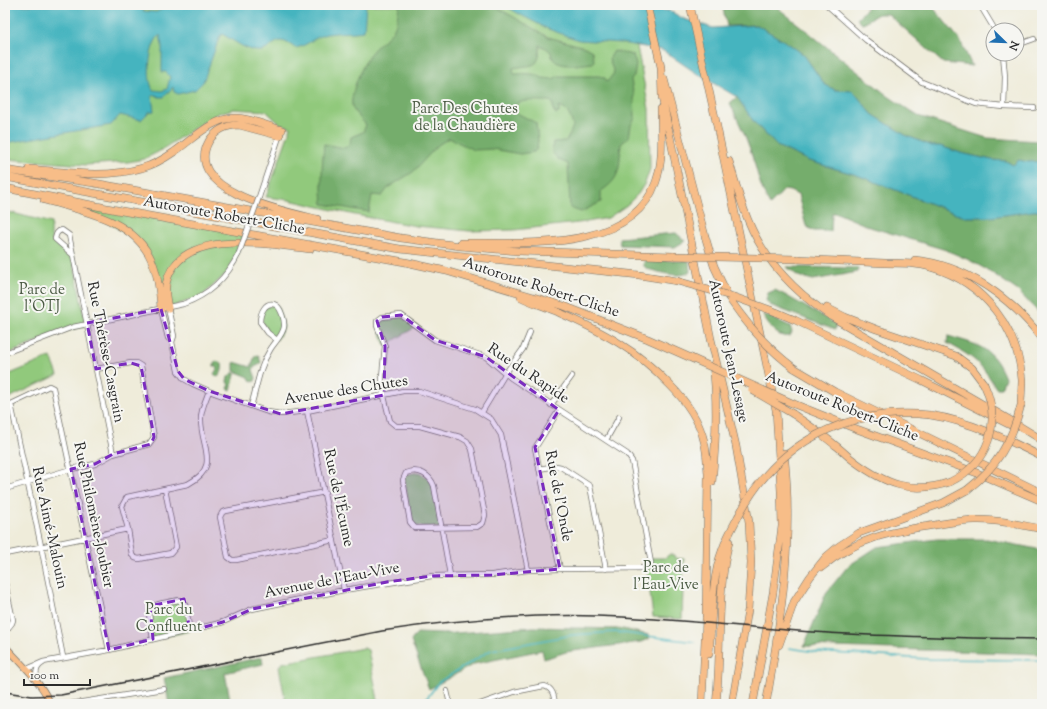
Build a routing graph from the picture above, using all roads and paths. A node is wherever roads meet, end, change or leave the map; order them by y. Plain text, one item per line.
1 (647, 5) edge
2 (827, 5) edge
3 (980, 5) edge
4 (690, 6) edge
5 (990, 22) edge
6 (1034, 39) dead end
7 (1025, 42) edge
8 (1004, 62) edge
9 (661, 67) junction
10 (662, 97) junction
11 (1004, 107) junction
12 (1034, 108) dead end
13 (715, 117) junction
14 (281, 133) junction
15 (5, 168) edge
16 (5, 177) edge
17 (5, 189) edge
18 (340, 228) junction
19 (438, 243) junction
20 (351, 253) junction
21 (73, 254) junction
22 (815, 260) junction
23 (787, 279) junction
24 (510, 291) junction
25 (164, 308) junction
26 (87, 323) junction
27 (530, 332) dead end
28 (1042, 338) edge
29 (711, 339) junction
30 (277, 340) junction
31 (5, 354) edge
32 (96, 369) junction
33 (505, 374) junction
34 (724, 374) junction
35 (572, 376) dead end
36 (209, 391) junction
37 (384, 394) junction
38 (11, 404) junction
39 (551, 405) junction
40 (251, 406) junction
41 (5, 407) edge
42 (559, 410) junction
43 (776, 410) junction
44 (307, 411) junction
45 (482, 412) junction
46 (619, 417) dead end
47 (606, 440) junction
48 (1042, 441) edge
49 (113, 454) junction
50 (1042, 457) edge
51 (71, 469) junction
52 (540, 469) junction
53 (28, 483) junction
54 (5, 489) edge
55 (165, 489) junction
56 (325, 492) junction
57 (1042, 493) edge
58 (1042, 501) edge
59 (738, 517) junction
60 (441, 528) junction
61 (128, 529) junction
62 (1042, 529) edge
63 (708, 534) junction
64 (85, 538) junction
65 (334, 540) junction
66 (41, 546) junction
67 (5, 554) edge
68 (650, 566) joint
69 (560, 569) junction
70 (606, 569) junction
71 (528, 570) junction
72 (450, 575) junction
73 (810, 577) junction
74 (5, 582) edge
75 (344, 590) junction
76 (190, 630) junction
77 (5, 632) edge
78 (153, 639) junction
79 (5, 646) edge
80 (109, 650) junction
81 (775, 656) junction
82 (63, 657) junction
83 (47, 661) junction
84 (27, 669) junction
85 (37, 682) junction
86 (164, 689) dead end
87 (447, 691) dead end
88 (116, 698) junction
89 (51, 704) edge
90 (70, 704) edge
91 (116, 704) edge
92 (450, 704) edge
93 (480, 704) edge
94 (555, 704) edge
95 (703, 704) edge
96 (716, 704) edge
97 (732, 704) edge
98 (753, 704) edge
99 (766, 704) edge

1 - 9 highway, Autoroute Jean-Lesage
2 - 11 street
3 - 5 street
4 - 13 highway
6 - 7 street
8 - 11 street
9 - 10 highway, Autoroute Jean-Lesage
9 - 57 highway, bridge
10 - 19 highway
10 - 29 highway, Autoroute Jean-Lesage
11 - 12 street
13 - 23 highway
13 - 43 highway
14 - 15 highway
14 - 18 highway
14 - 25 street, bridge
15 - 18 highway
16 - 48 highway, Autoroute Robert-Cliche, bridge
17 - 20 highway, Autoroute Robert-Cliche
17 - 25 highway
18 - 19 highway
19 - 22 highway, bridge
20 - 24 highway, Autoroute Robert-Cliche
20 - 25 highway
21 - 21 street, Rue Thérèse-Casgrain
21 - 26 street, Rue Thérèse-Casgrain
22 - 28 highway
22 - 73 highway, bridge
23 - 34 highway, bridge
23 - 48 highway
24 - 34 highway, Autoroute Robert-Cliche, bridge
24 - 63 highway
25 - 26 street
25 - 36 street, Avenue des Chutes
26 - 31 street
26 - 32 street, Rue Thérèse-Casgrain
27 - 33 street
29 - 63 highway
29 - 97 highway, Autoroute Jean-Lesage
30 - 30 street
30 - 40 street
32 - 49 street, Rue Thérèse-Casgrain
32 - 49 street
33 - 37 street, Rue du Rapide
33 - 39 street, Rue du Rapide
33 - 45 street
34 - 58 highway, Autoroute Robert-Cliche, bridge
35 - 39 street
36 - 40 street, Avenue des Chutes
36 - 55 street
37 - 44 street, Avenue des Chutes
37 - 45 street, Avenue des Chutes
37 - 60 street
38 - 41 street
38 - 51 street, Rue Philomène-Joubier
38 - 53 street, Rue Aimé-Malouin
39 - 42 street, Rue du Rapide
40 - 44 street, Avenue des Chutes
42 - 47 street, Rue du Rapide
42 - 52 street, Rue de l'Onde
43 - 81 highway
43 - 98 highway
44 - 56 street, Rue de l'Écume
45 - 71 street, Avenue des Chutes
46 - 47 street
47 - 68 street, Rue du Rapide
49 - 51 street
50 - 59 highway, bridge
51 - 53 street
51 - 64 street, Rue Philomène-Joubier
52 - 69 street, Rue de l'Onde
52 - 70 street
53 - 54 street
53 - 66 street, Rue Aimé-Malouin
55 - 61 street
55 - 61 street
56 - 65 street, Rue de l'Écume
56 - 65 street
59 - 95 highway
59 - 96 highway
60 - 60 street
60 - 72 street
61 - 64 street
62 - 73 highway
63 - 95 highway
64 - 66 street
64 - 80 street, Rue Philomène-Joubier
65 - 75 street, Rue de l'Écume
66 - 67 street
66 - 82 street, Rue Aimé-Malouin
68 - 70 street, Avenue de l'Eau-Vive
69 - 70 street, Avenue de l'Eau-Vive
69 - 71 street, Avenue de l'Eau-Vive
71 - 72 street, Avenue de l'Eau-Vive
72 - 75 street, Avenue de l'Eau-Vive
73 - 81 highway
74 - 77 street
75 - 76 street, Avenue de l'Eau-Vive
76 - 78 street, Avenue de l'Eau-Vive
76 - 78 street
78 - 80 street, Avenue de l'Eau-Vive
79 - 84 main road
80 - 82 street, Avenue de l'Eau-Vive
81 - 99 highway
82 - 83 street, Avenue de l'Eau-Vive
83 - 84 street, Avenue de l'Eau-Vive
83 - 85 street
84 - 85 main road
85 - 89 main road
86 - 88 street
87 - 92 street
88 - 90 street
88 - 91 street
93 - 94 street

